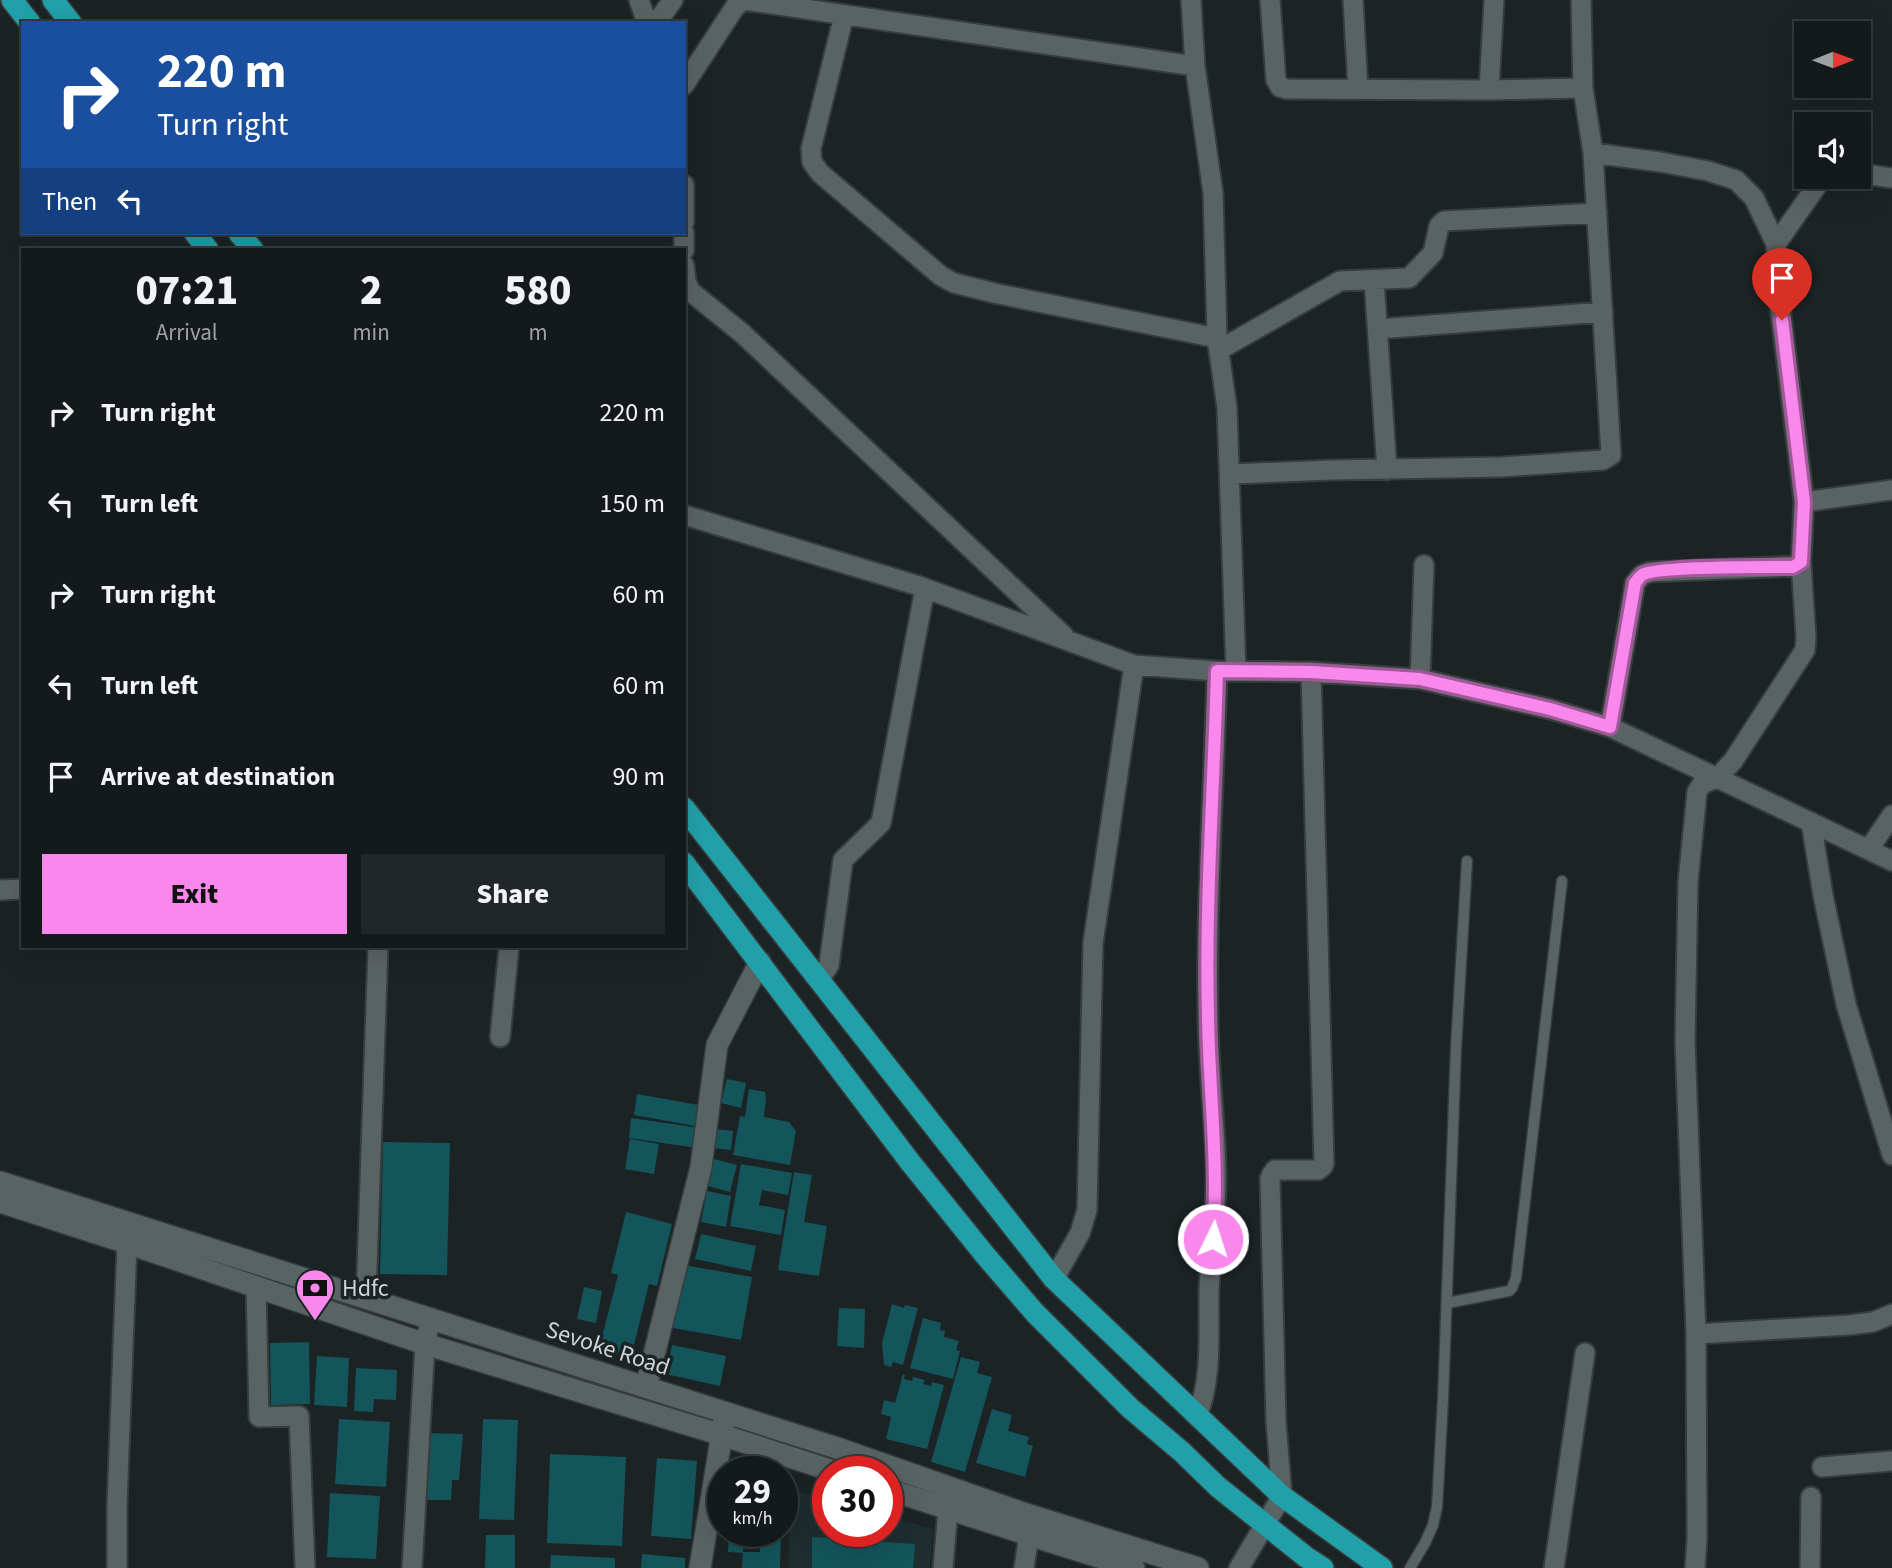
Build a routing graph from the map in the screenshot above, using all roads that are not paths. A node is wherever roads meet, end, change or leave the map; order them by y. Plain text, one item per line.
1 (12, 0) edge
2 (53, 0) edge
3 (639, 0) edge
4 (673, 0) edge
5 (744, 0) edge
6 (1191, 0) edge
7 (1270, 0) edge
8 (1353, 0) edge
9 (1494, 0) edge
10 (1581, 0) edge
11 (844, 15) junction
12 (28, 21) edge
13 (69, 21) edge
14 (646, 21) edge
15 (657, 21) edge
16 (1195, 66) junction
17 (686, 82) edge
18 (1583, 88) junction
19 (1358, 89) junction
20 (1489, 90) junction
21 (1593, 153) junction
22 (1871, 175) edge
23 (1892, 177) edge
24 (1815, 189) edge
25 (1597, 213) junction
26 (1776, 244) junction
27 (1374, 280) junction
28 (686, 281) edge
29 (1603, 312) junction
30 (1378, 329) junction
31 (1218, 344) junction
32 (1387, 470) junction
33 (1231, 474) junction
34 (1892, 490) edge
35 (1804, 502) junction
36 (686, 516) edge
37 (1801, 562) junction
38 (1424, 565) dead end
39 (925, 588) junction
40 (1069, 641) junction
41 (1134, 665) junction
42 (1227, 671) junction
43 (1311, 672) junction
44 (1420, 679) junction
45 (1610, 727) junction
46 (1717, 778) junction
47 (686, 811) edge
48 (1892, 815) edge
49 (1811, 822) junction
50 (1869, 849) junction
51 (1467, 861) dead end
52 (1892, 861) edge
53 (686, 866) edge
54 (1562, 881) dead end
55 (21, 889) edge
56 (0, 890) edge
57 (378, 948) edge
58 (509, 948) edge
59 (760, 962) junction
60 (819, 980) junction
61 (500, 1037) dead end
62 (1892, 1153) edge
63 (0, 1182) edge
64 (0, 1202) edge
65 (127, 1243) junction
66 (1054, 1279) junction
67 (256, 1287) junction
68 (366, 1298) junction
69 (1447, 1303) junction
70 (1892, 1314) edge
71 (431, 1318) junction
72 (1696, 1334) junction
73 (425, 1344) junction
74 (1585, 1353) dead end
75 (646, 1387) junction
76 (725, 1413) junction
77 (1197, 1416) junction
78 (722, 1435) junction
79 (1892, 1461) edge
80 (812, 1464) edge
81 (1822, 1467) dead end
82 (903, 1494) edge
83 (1282, 1496) junction
84 (1811, 1497) dead end
85 (948, 1509) junction
86 (1265, 1525) junction
87 (1029, 1535) junction
88 (117, 1568) edge
89 (305, 1568) edge
90 (412, 1568) edge
91 (701, 1568) edge
92 (943, 1568) edge
93 (1024, 1568) edge
94 (1134, 1568) edge
95 (1198, 1568) edge
96 (1240, 1568) edge
97 (1323, 1568) edge
98 (1382, 1568) edge
99 (1410, 1568) edge
100 (1554, 1568) edge
101 (1695, 1568) edge
102 (1810, 1568) edge

1 - 12 highway
2 - 13 highway
3 - 14 street
4 - 15 street
5 - 11 street
5 - 17 street
6 - 16 street
7 - 19 street
8 - 19 street
9 - 20 street
10 - 18 street
11 - 16 street
11 - 31 street
16 - 31 street
18 - 20 street
18 - 21 street
19 - 20 street
21 - 25 street
21 - 26 street
22 - 23 street
24 - 26 street
25 - 27 street
25 - 29 street
26 - 35 street
27 - 30 street
27 - 31 street
28 - 40 street
29 - 30 street
29 - 32 street
30 - 32 street
31 - 33 street
32 - 33 street
33 - 42 street
34 - 35 street
35 - 37 street
36 - 39 street
37 - 45 street
37 - 46 street
38 - 44 street
39 - 40 street
39 - 60 street
40 - 41 street
41 - 42 street
41 - 66 street
42 - 43 street
42 - 77 street
43 - 44 street
43 - 83 street
44 - 45 street
45 - 46 street
46 - 49 street
46 - 72 street
47 - 60 highway
48 - 50 street
49 - 50 street
49 - 62 street
50 - 52 street
51 - 69 lane
53 - 59 highway
54 - 69 lane
55 - 56 street
57 - 68 street
58 - 61 street
59 - 75 main road
59 - 86 highway
60 - 66 highway
63 - 68 main road, Sevoke Road
64 - 65 main road, Sevoke Road
65 - 67 main road, Sevoke Road
65 - 88 street
66 - 77 highway
67 - 73 main road, Sevoke Road
67 - 89 street
68 - 71 main road, Sevoke Road
69 - 99 lane
70 - 72 street
71 - 73 street
71 - 75 main road, Sevoke Road
72 - 101 street
73 - 78 main road, Sevoke Road
73 - 90 street
74 - 100 street
75 - 76 main road, Sevoke Road
76 - 78 main road
76 - 95 main road, Sevoke Road
77 - 83 highway
78 - 80 main road, Sevoke Road
78 - 91 main road
79 - 81 street
82 - 85 main road
83 - 86 street
83 - 98 highway
84 - 102 street
85 - 87 main road
85 - 92 street
86 - 96 street
86 - 97 highway
87 - 93 street
87 - 94 main road

